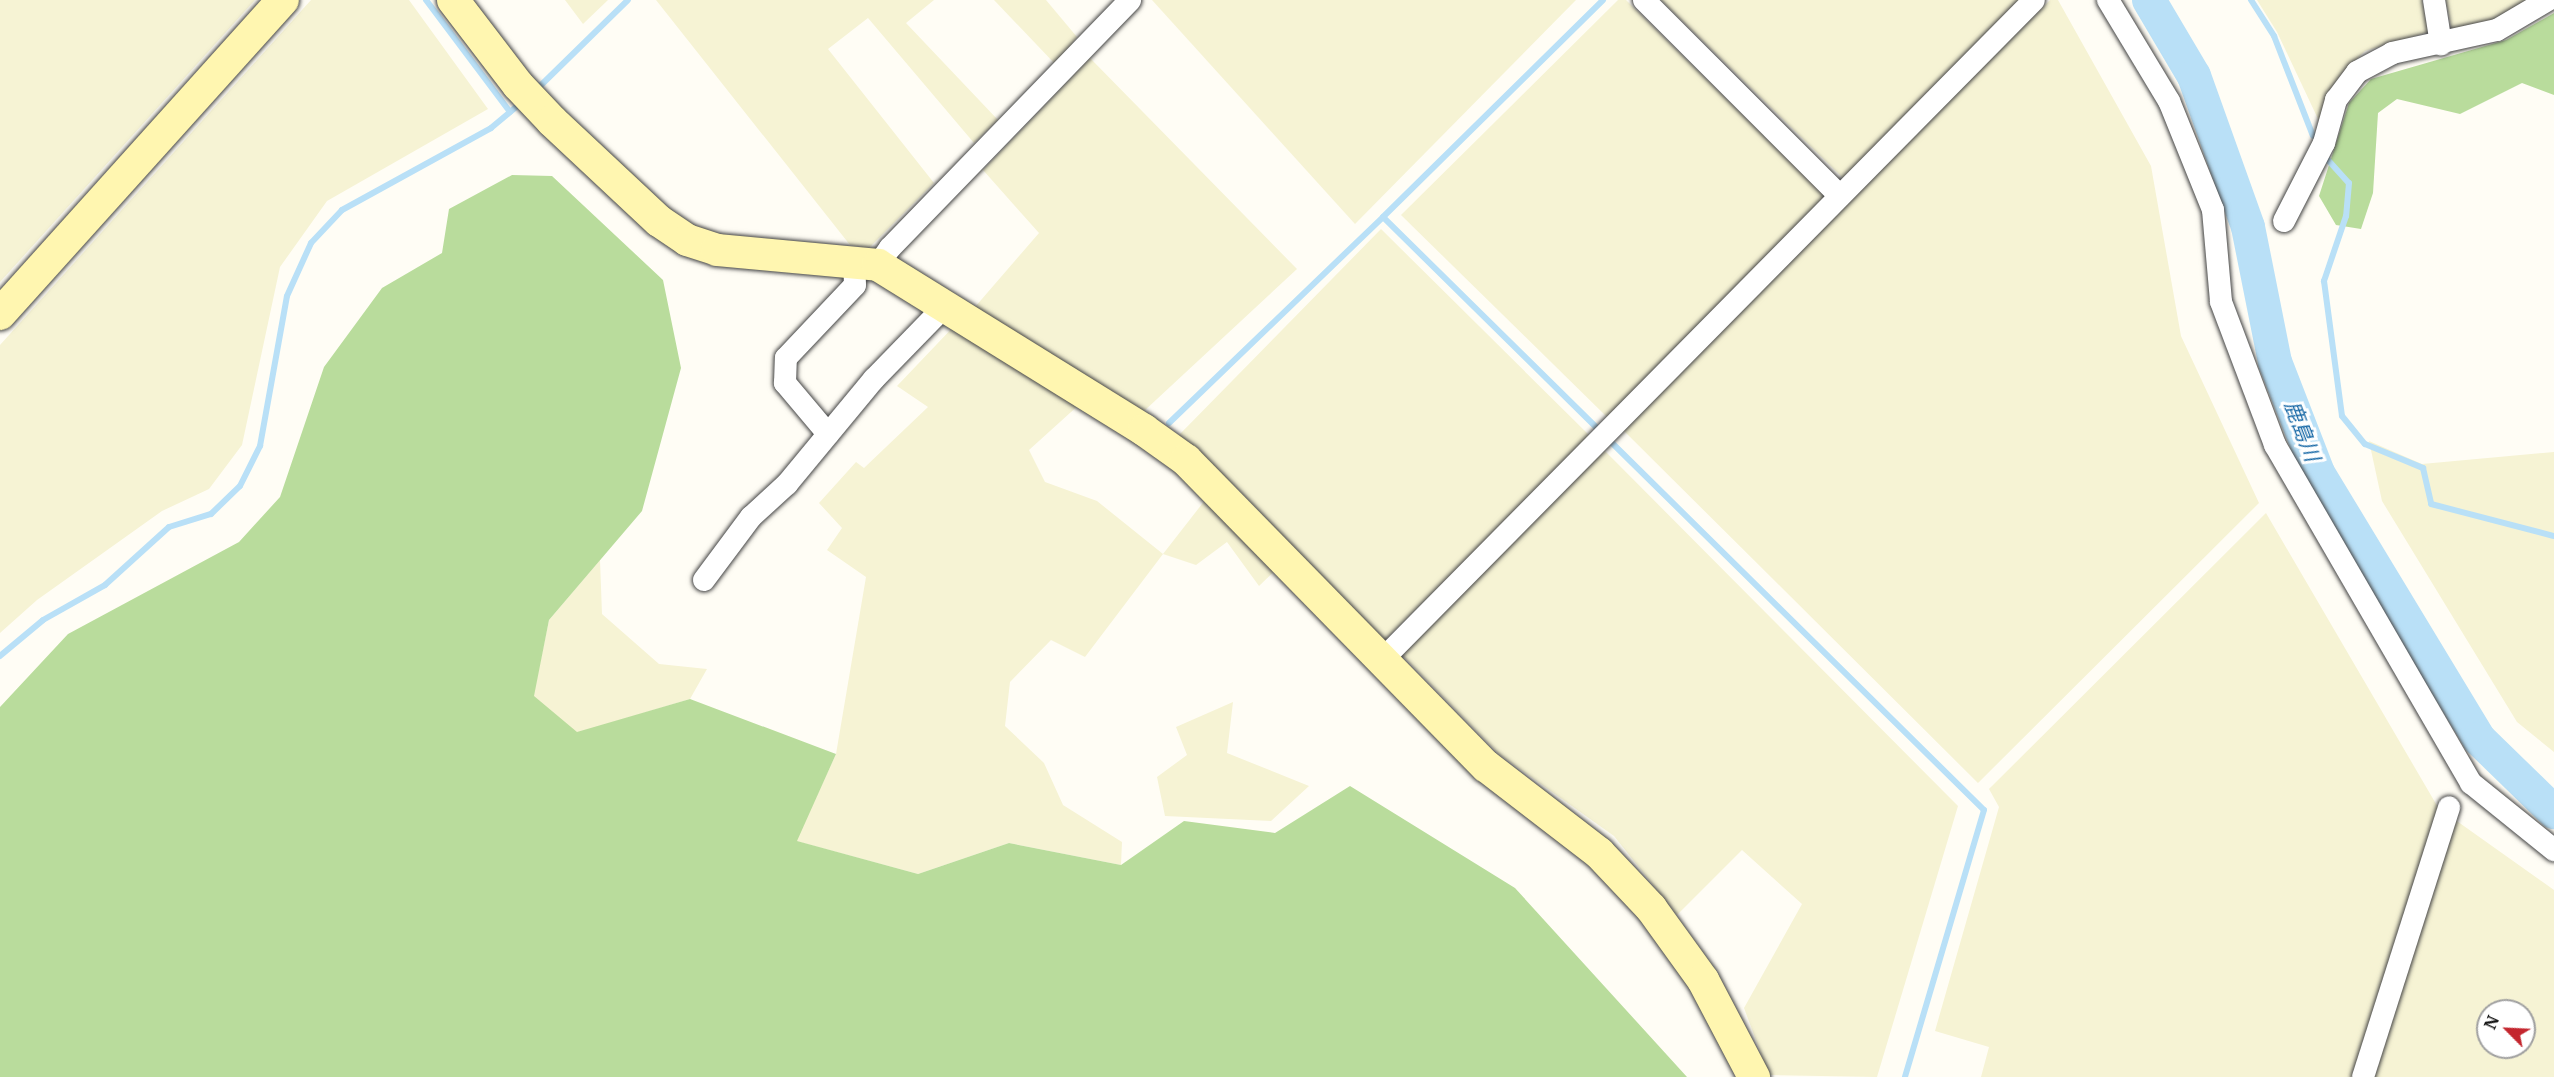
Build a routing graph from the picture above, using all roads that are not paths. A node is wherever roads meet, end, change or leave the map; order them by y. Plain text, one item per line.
1 (283, 0) edge
2 (453, 0) edge
3 (1130, 0) edge
4 (1644, 0) edge
5 (2034, 0) edge
6 (2108, 0) edge
7 (2434, 0) edge
8 (2548, 0) edge
9 (2441, 44) junction
10 (1840, 196) junction
11 (2284, 221) dead end
12 (866, 263) junction
13 (945, 306) junction
14 (0, 314) edge
15 (828, 434) junction
16 (704, 580) dead end
17 (1383, 658) junction
18 (2449, 807) dead end
19 (2554, 850) edge
20 (1754, 1077) edge
21 (2363, 1077) edge

1 - 14 street
2 - 12 street
3 - 12 street
4 - 10 street
5 - 10 street
6 - 19 street
7 - 9 street
8 - 9 street
9 - 11 street
10 - 17 street
12 - 13 street
12 - 15 street
13 - 15 street
13 - 17 street
15 - 16 street
17 - 20 street
18 - 21 street

